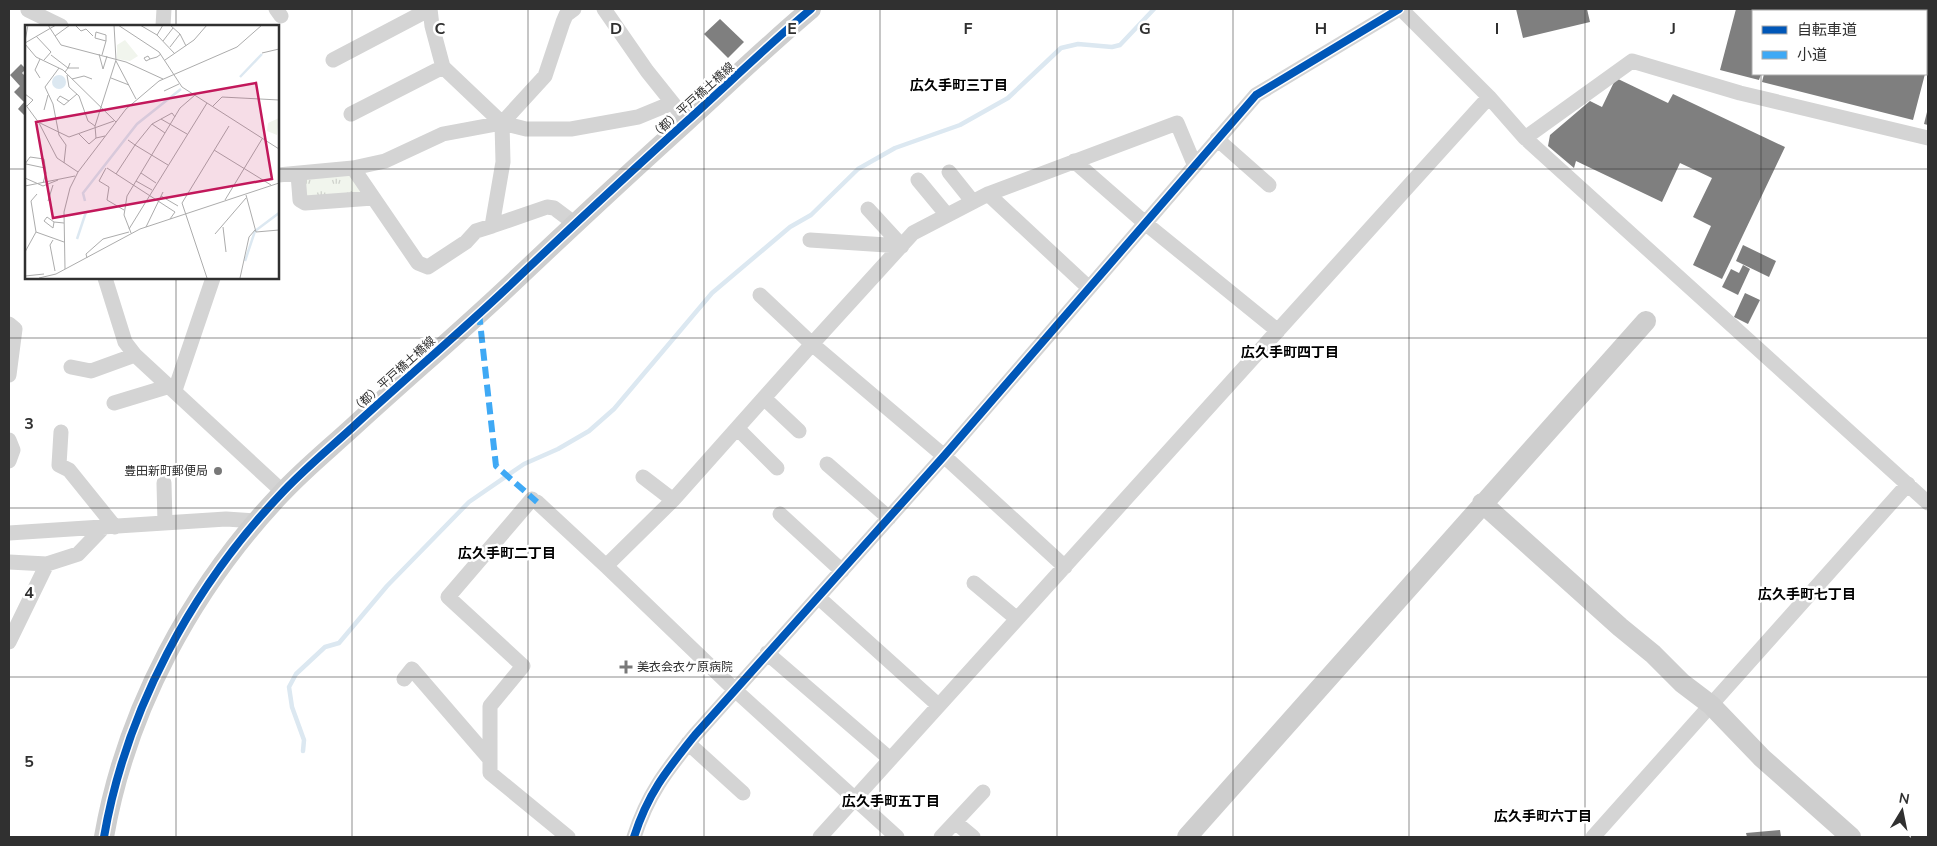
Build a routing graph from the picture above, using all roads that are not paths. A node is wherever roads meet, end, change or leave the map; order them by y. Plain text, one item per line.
1 (28, 9) edge
2 (164, 9) edge
3 (430, 9) edge
4 (574, 9) edge
5 (604, 9) edge
6 (811, 9) edge
7 (1400, 9) edge
8 (33, 25) edge
9 (59, 25) edge
10 (163, 25) edge
11 (333, 60) dead end
12 (443, 67) junction
13 (1489, 97) junction
14 (672, 103) junction
15 (351, 114) dead end
16 (687, 121) junction
17 (502, 123) junction
18 (1525, 138) junction
19 (1928, 138) edge
20 (1217, 139) junction
21 (1074, 161) junction
22 (1194, 166) junction
23 (353, 168) junction
24 (949, 172) dead end
25 (298, 174) junction
26 (279, 175) edge
27 (918, 180) dead end
28 (1269, 186) dead end
29 (988, 194) junction
30 (372, 198) junction
31 (973, 202) junction
32 (868, 209) dead end
33 (947, 215) junction
34 (574, 223) junction
35 (1145, 223) junction
36 (492, 226) junction
37 (810, 240) dead end
38 (902, 246) junction
39 (105, 279) edge
40 (213, 279) edge
41 (1089, 288) junction
42 (760, 296) dead end
43 (1646, 320) dead end
44 (9, 324) edge
45 (1278, 331) junction
46 (812, 344) junction
47 (135, 355) junction
48 (71, 367) dead end
49 (9, 374) edge
50 (172, 388) junction
51 (764, 398) junction
52 (114, 403) dead end
53 (737, 428) junction
54 (799, 431) dead end
55 (61, 432) dead end
56 (9, 440) edge
57 (944, 456) junction
58 (9, 461) edge
59 (827, 464) dead end
60 (777, 468) dead end
61 (643, 477) dead end
62 (164, 483) dead end
63 (1908, 484) junction
64 (283, 492) junction
65 (673, 500) junction
66 (1928, 503) edge
67 (1482, 504) junction
68 (780, 514) dead end
69 (889, 518) junction
70 (256, 521) junction
71 (165, 523) junction
72 (109, 528) junction
73 (9, 533) edge
74 (9, 562) edge
75 (47, 564) junction
76 (606, 566) junction
77 (1065, 567) junction
78 (842, 571) junction
79 (974, 583) dead end
80 (818, 597) junction
81 (1017, 619) junction
82 (9, 642) edge
83 (767, 653) junction
84 (404, 679) dead end
85 (734, 690) junction
86 (1711, 705) junction
87 (938, 706) junction
88 (688, 743) junction
89 (488, 757) junction
90 (890, 759) junction
91 (983, 792) dead end
92 (743, 793) dead end
93 (854, 798) junction
94 (955, 822) junction
95 (104, 837) edge
96 (568, 837) edge
97 (634, 837) edge
98 (820, 837) edge
99 (897, 837) edge
100 (942, 837) edge
101 (973, 837) edge
102 (1187, 837) edge
103 (1593, 837) edge
104 (1851, 837) edge

1 - 8 street
1 - 9 street
2 - 10 street
3 - 11 street
3 - 12 street
4 - 17 street
5 - 14 street
6 - 16 street, （都）平戸橋土橋線
7 - 13 street
7 - 20 street
12 - 15 street
12 - 17 street
13 - 18 street
13 - 45 street
14 - 16 street
14 - 17 street
16 - 34 street, （都）平戸橋土橋線
17 - 23 street
17 - 36 street
18 - 19 street
18 - 63 street
20 - 22 street
20 - 28 street
21 - 22 street
21 - 29 street
21 - 35 street
22 - 35 street
23 - 25 street
23 - 30 street
24 - 31 street
25 - 26 street
25 - 30 street
27 - 33 street
29 - 31 street
29 - 41 street
30 - 36 street
31 - 33 street
32 - 38 street
33 - 38 street
34 - 36 street
34 - 64 street, （都）平戸橋土橋線
35 - 41 street
35 - 45 street
37 - 38 street
38 - 46 street
39 - 47 street
40 - 50 street
41 - 57 street
42 - 46 street
43 - 67 street
44 - 49 street
45 - 77 street
46 - 51 street
46 - 57 street
47 - 48 street
47 - 50 street
50 - 52 street
50 - 64 street
51 - 53 street
51 - 54 street
53 - 60 street
53 - 65 street
55 - 72 street
56 - 58 street
57 - 69 street
57 - 77 street
59 - 69 street
61 - 65 street
62 - 71 street
63 - 66 street
63 - 86 street
64 - 70 street, （都）平戸橋土橋線
65 - 76 street
67 - 86 street
67 - 102 street
68 - 78 street
69 - 78 street
70 - 71 street
70 - 95 street, （都）平戸橋土橋線
71 - 72 street
72 - 73 street
72 - 75 street
74 - 75 street
75 - 82 street
76 - 85 street
76 - 89 street
77 - 81 street
78 - 80 street
79 - 81 street
80 - 83 street
80 - 87 street
81 - 87 street
83 - 85 street
83 - 90 street
84 - 89 street
85 - 88 street
85 - 93 street
86 - 103 street
86 - 104 street
87 - 90 street
88 - 92 street
88 - 97 street
89 - 96 street
90 - 93 street
91 - 94 street
93 - 98 street
93 - 99 street
94 - 100 street
94 - 101 street

